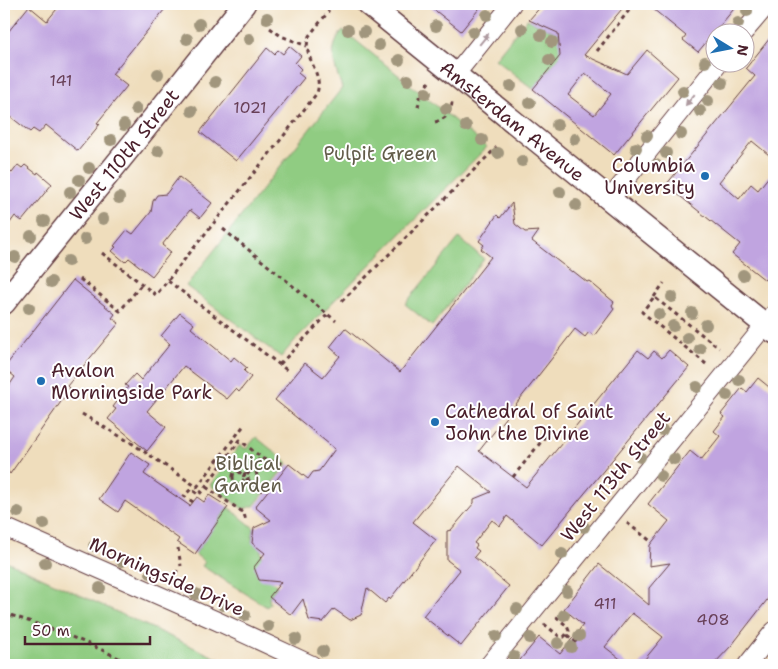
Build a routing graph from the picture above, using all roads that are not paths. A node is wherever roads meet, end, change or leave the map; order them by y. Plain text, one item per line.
1 (244, 4) edge
2 (368, 4) edge
3 (512, 4) edge
4 (768, 4) edge
5 (753, 22) edge
6 (712, 72) edge
7 (456, 74) junction
8 (610, 199) junction
9 (4, 303) edge
10 (771, 324) edge
11 (4, 527) edge
12 (774, 632) edge
13 (312, 665) edge
14 (489, 665) edge
15 (747, 665) edge

1 - 9 main road, West 110th Street
2 - 7 main road, Amsterdam Avenue
7 -> 3 street
4 - 5 street
6 -> 8 street
7 - 8 main road, Amsterdam Avenue
8 - 10 main road, Amsterdam Avenue
10 - 14 street, West 113th Street
11 - 13 street, Morningside Drive
12 - 15 street

